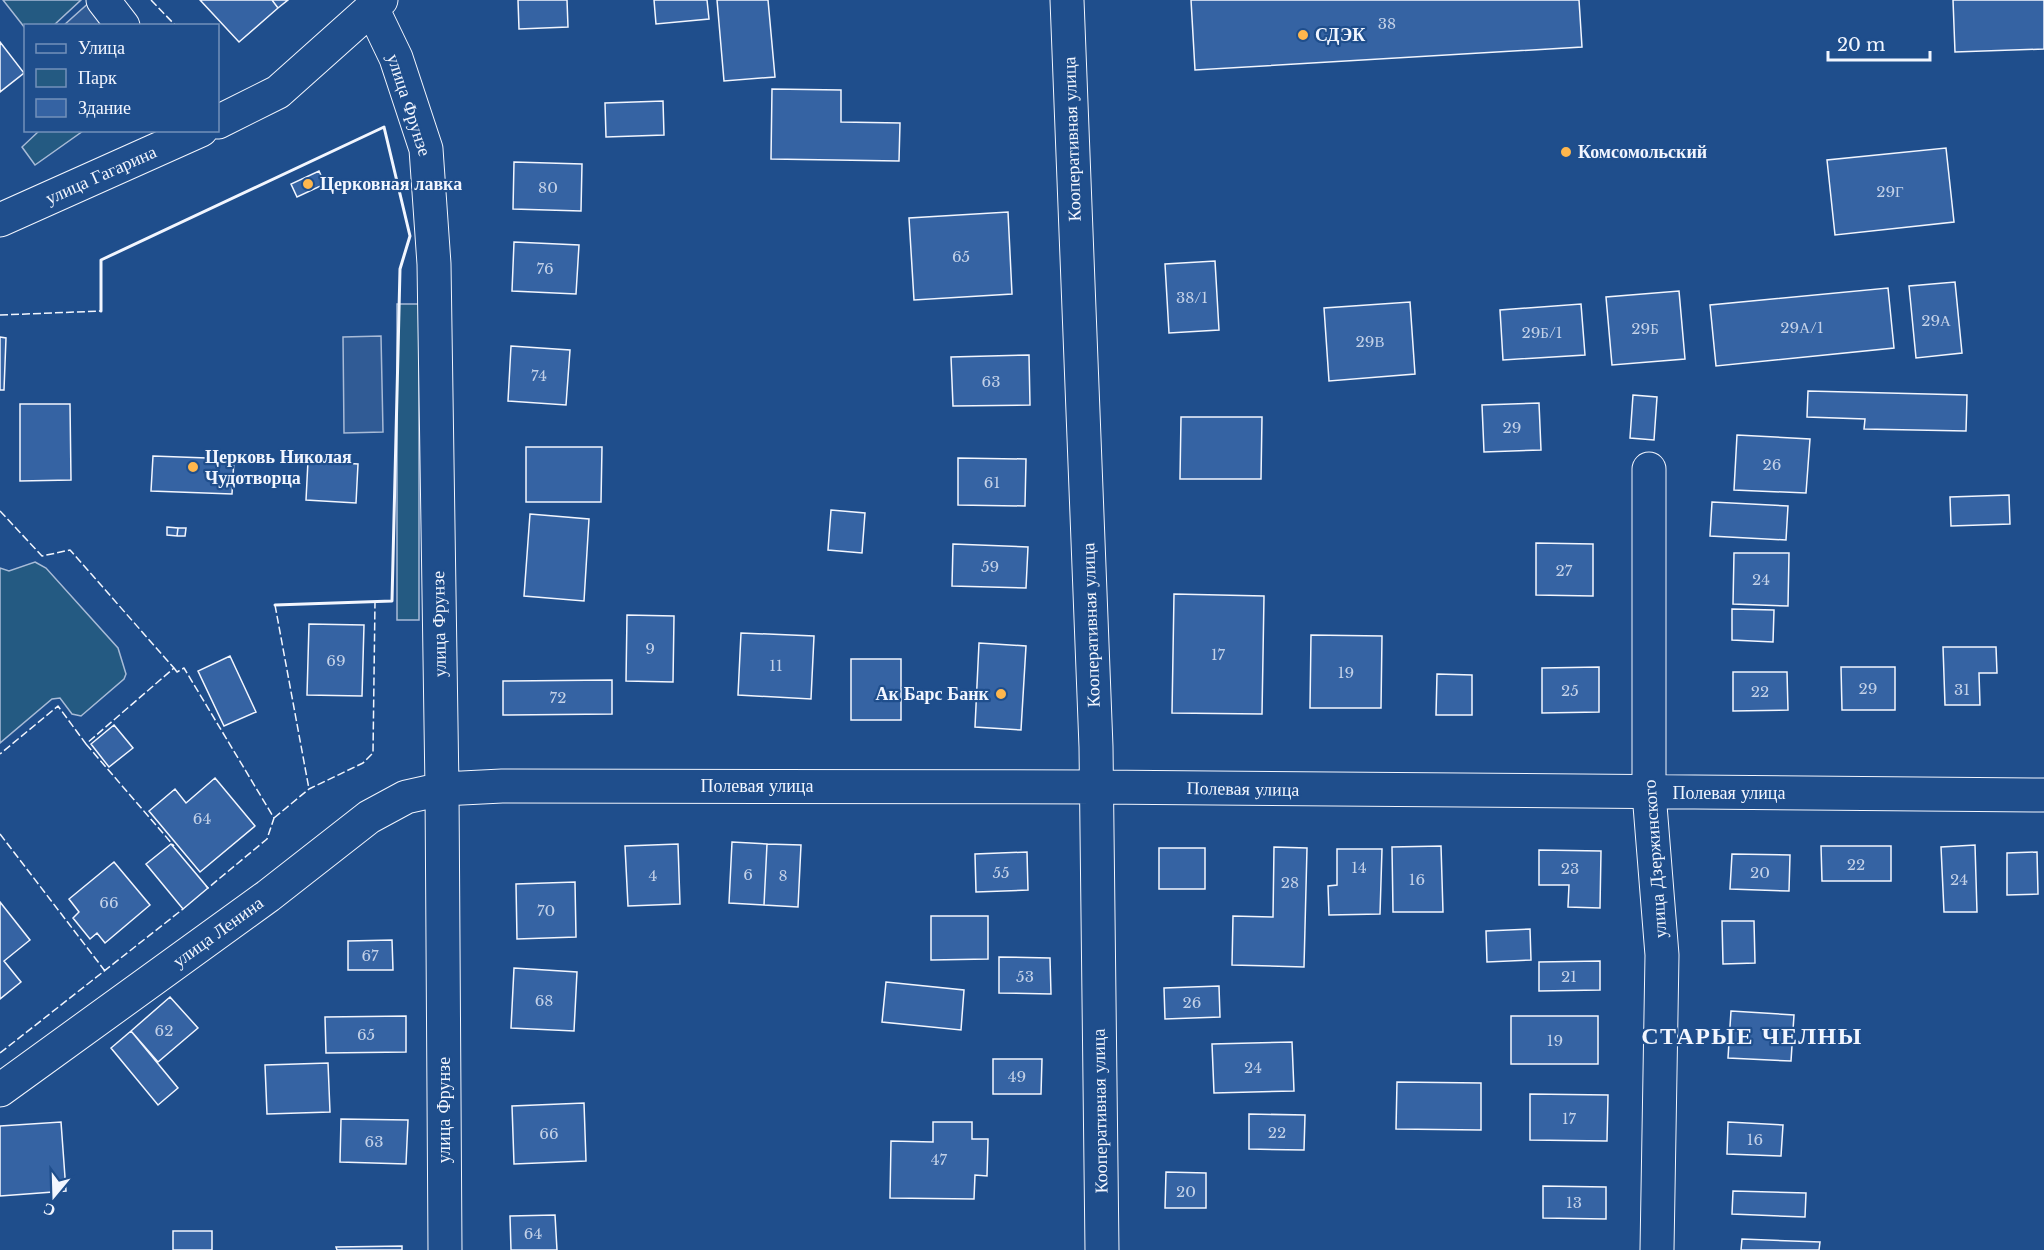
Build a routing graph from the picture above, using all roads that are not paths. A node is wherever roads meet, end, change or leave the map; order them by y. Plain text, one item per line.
1 (103, 0) edge
2 (1067, 0) edge
3 (376, 4) edge
4 (121, 24) edge
5 (219, 122) edge
6 (197, 132) edge
7 (0, 220) edge
8 (1649, 469) dead end
9 (1096, 787) junction
10 (442, 789) junction
11 (1649, 793) junction
12 (2044, 795) edge
13 (0, 1090) edge
14 (445, 1250) edge
15 (1102, 1250) edge
16 (1657, 1250) edge

1 - 4 street
2 - 9 street, Кооперативная улица
3 - 5 street
3 - 10 street, улица Фрунзе
6 - 7 street, улица Гагарина
8 - 11 street, улица Дзержинского
9 - 10 street, Полевая улица
9 - 11 street, Полевая улица
9 - 15 street, Кооперативная улица
10 - 13 street, улица Ленина
10 - 14 street, улица Фрунзе
11 - 12 street, Полевая улица
11 - 16 street, улица Дзержинского

